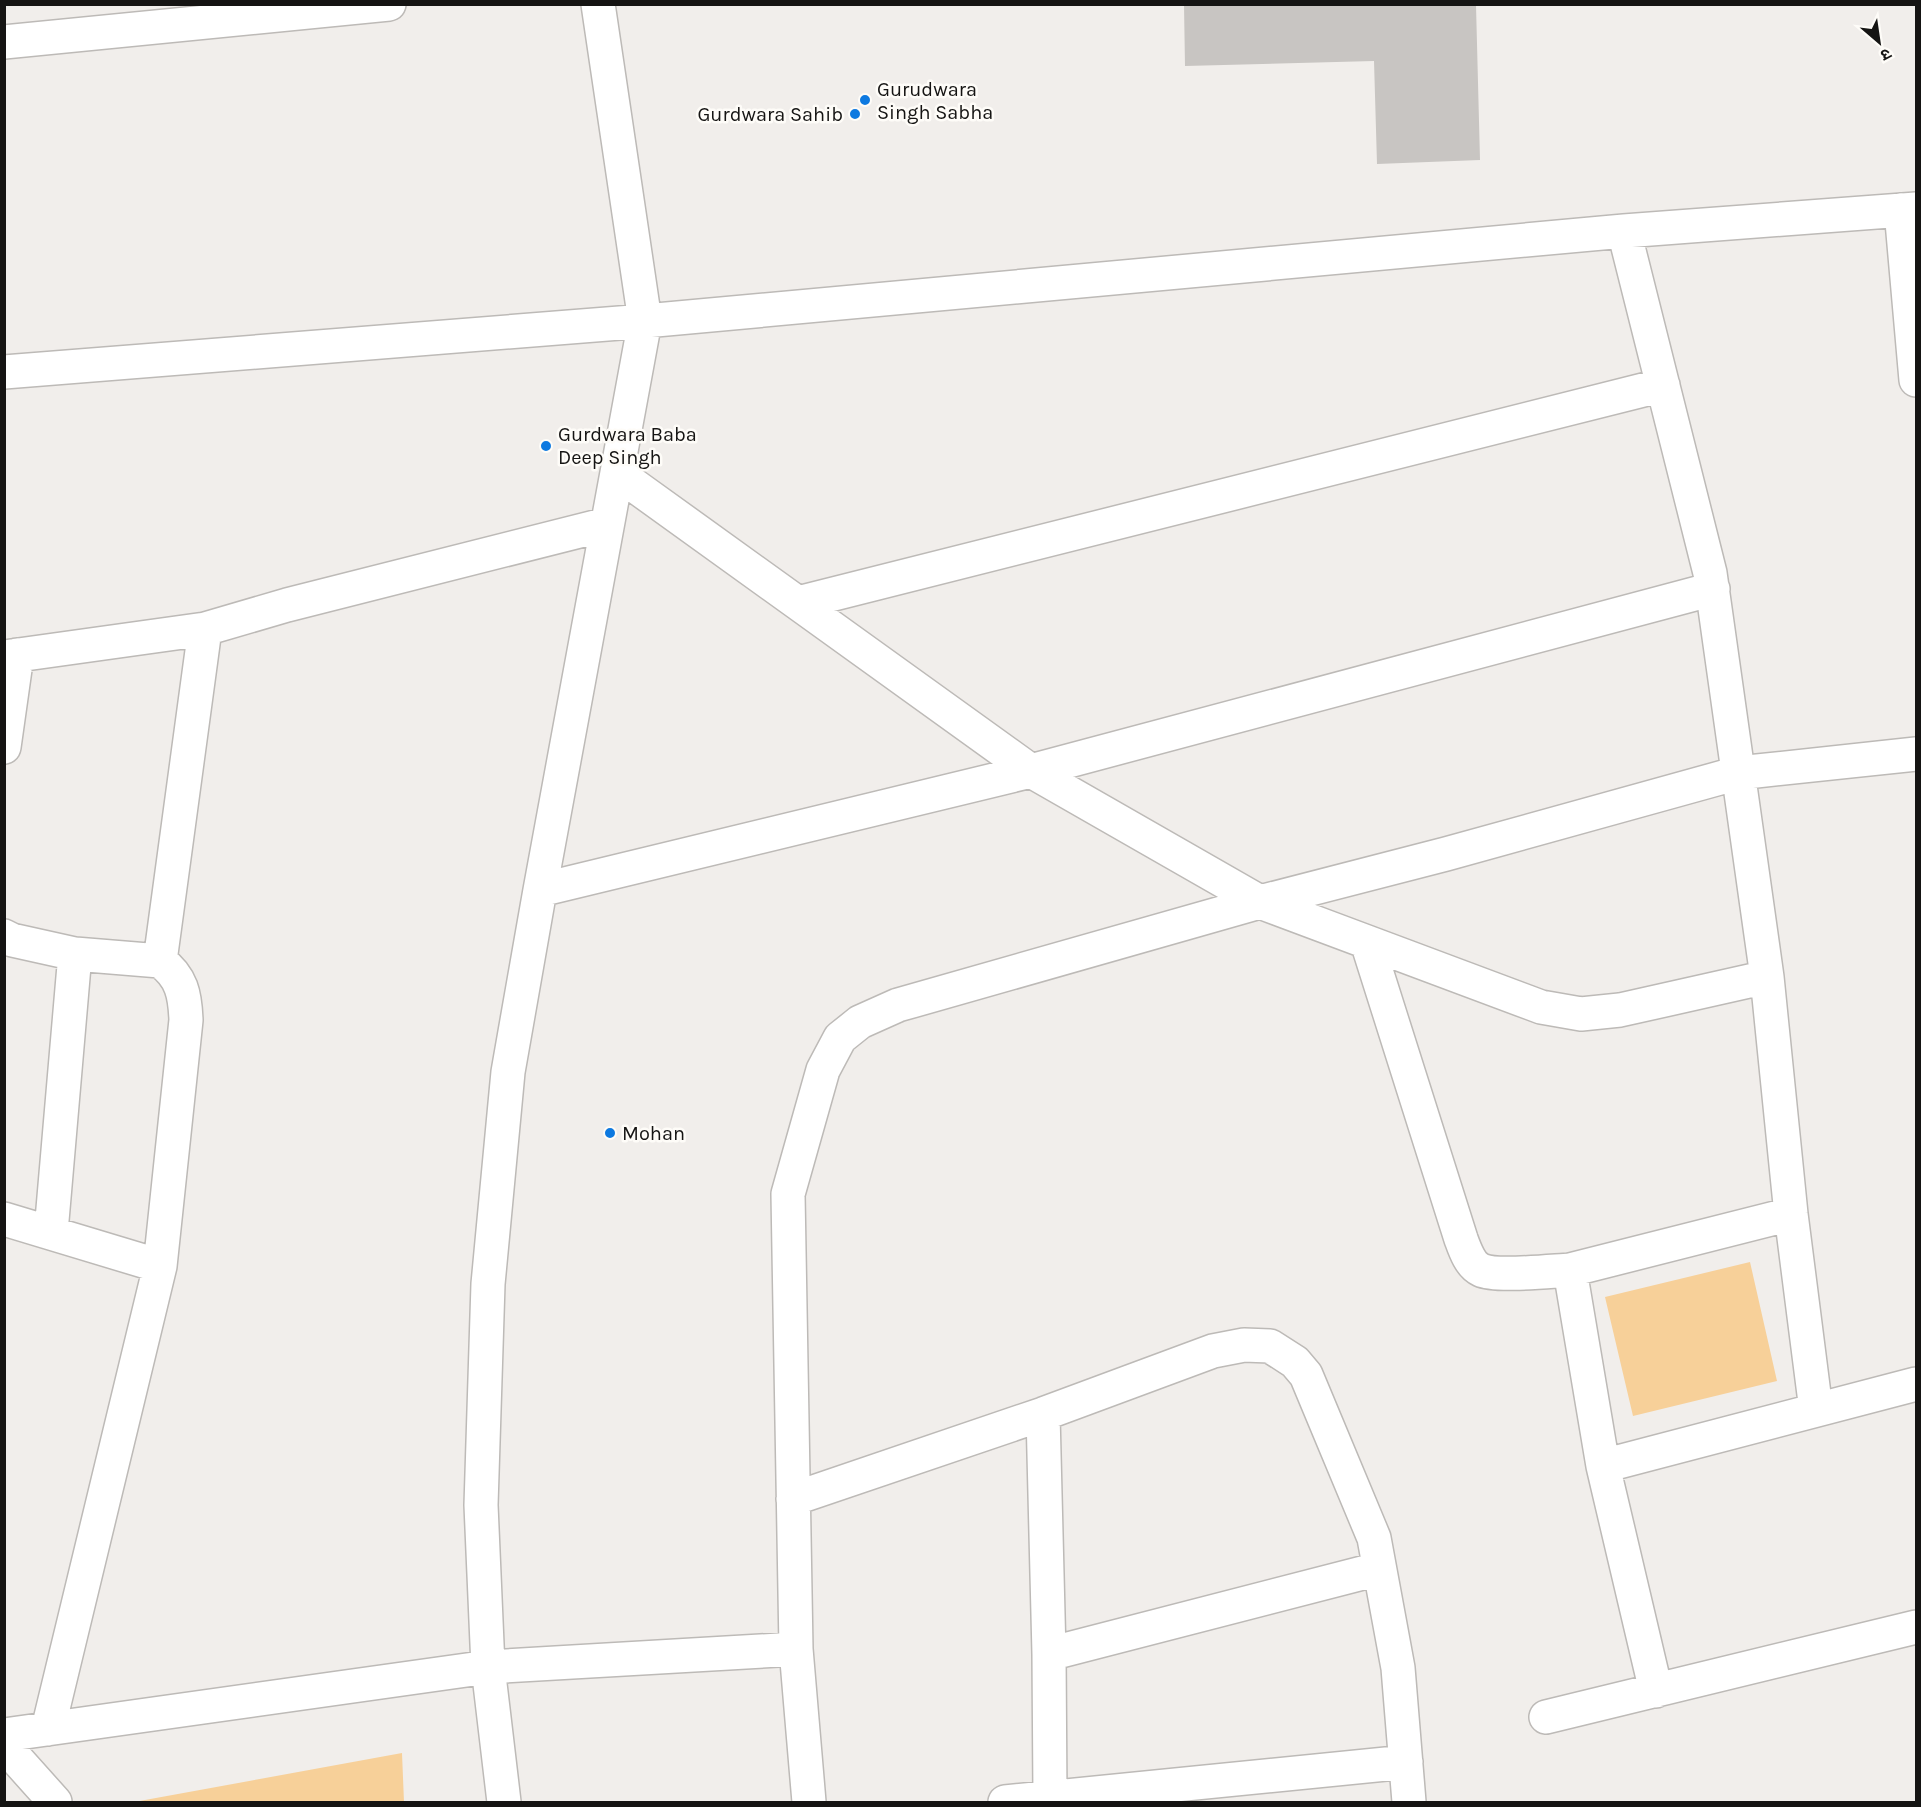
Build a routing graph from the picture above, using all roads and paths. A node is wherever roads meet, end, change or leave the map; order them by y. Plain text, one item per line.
1 (389, 4) edge
2 (598, 4) edge
3 (4, 42) edge
4 (1909, 209) edge
5 (1624, 231) junction
6 (645, 321) junction
7 (4, 372) edge
8 (1917, 380) edge
9 (1663, 385) junction
10 (616, 473) junction
11 (607, 524) junction
12 (1713, 589) junction
13 (798, 603) junction
14 (205, 629) junction
15 (11, 656) edge
16 (4, 747) edge
17 (1917, 754) edge
18 (1031, 771) junction
19 (1738, 773) junction
20 (540, 890) junction
21 (1260, 903) junction
22 (4, 936) edge
23 (1366, 942) junction
24 (75, 954) junction
25 (160, 961) junction
26 (1767, 976) junction
27 (1791, 1214) junction
28 (4, 1220) edge
29 (51, 1232) junction
30 (160, 1266) junction
31 (1570, 1270) junction
32 (1917, 1384) edge
33 (1816, 1410) junction
34 (1042, 1414) junction
35 (1603, 1466) junction
36 (793, 1499) junction
37 (1378, 1569) junction
38 (1917, 1627) edge
39 (796, 1649) junction
40 (1049, 1654) junction
41 (488, 1667) junction
42 (1656, 1690) junction
43 (1546, 1717) dead end
44 (48, 1728) junction
45 (4, 1735) edge
46 (4, 1745) edge
47 (1406, 1762) junction
48 (1050, 1797) junction
49 (55, 1803) edge
50 (504, 1803) edge
51 (809, 1803) edge
52 (1005, 1803) edge
53 (1409, 1803) edge

1 - 3 street
2 - 6 street
4 - 5 street
4 - 8 street
5 - 6 street
5 - 9 street
6 - 7 street
6 - 10 street
9 - 12 street
9 - 13 street
10 - 11 street
10 - 13 street
11 - 14 street
11 - 20 street
12 - 18 street
12 - 19 street
13 - 18 street
14 - 15 street
14 - 25 street
15 - 16 street
17 - 19 street
18 - 20 street
18 - 21 street
19 - 21 street
19 - 26 street
20 - 41 street
21 - 23 street
21 - 36 street
22 - 24 street
23 - 26 street
23 - 31 street
24 - 25 street
24 - 29 street
25 - 30 street
26 - 27 street
27 - 31 street
27 - 33 street
28 - 29 street
29 - 30 street
30 - 44 street
31 - 35 street
32 - 33 street
33 - 35 street
34 - 36 street
34 - 37 street
34 - 40 street
35 - 42 street
36 - 39 street
37 - 40 street
37 - 47 street
38 - 42 street
39 - 41 street
39 - 51 street
40 - 48 street
41 - 44 street
41 - 50 street
42 - 43 street
44 - 45 street
46 - 49 street
47 - 48 street
47 - 53 street
48 - 52 street

